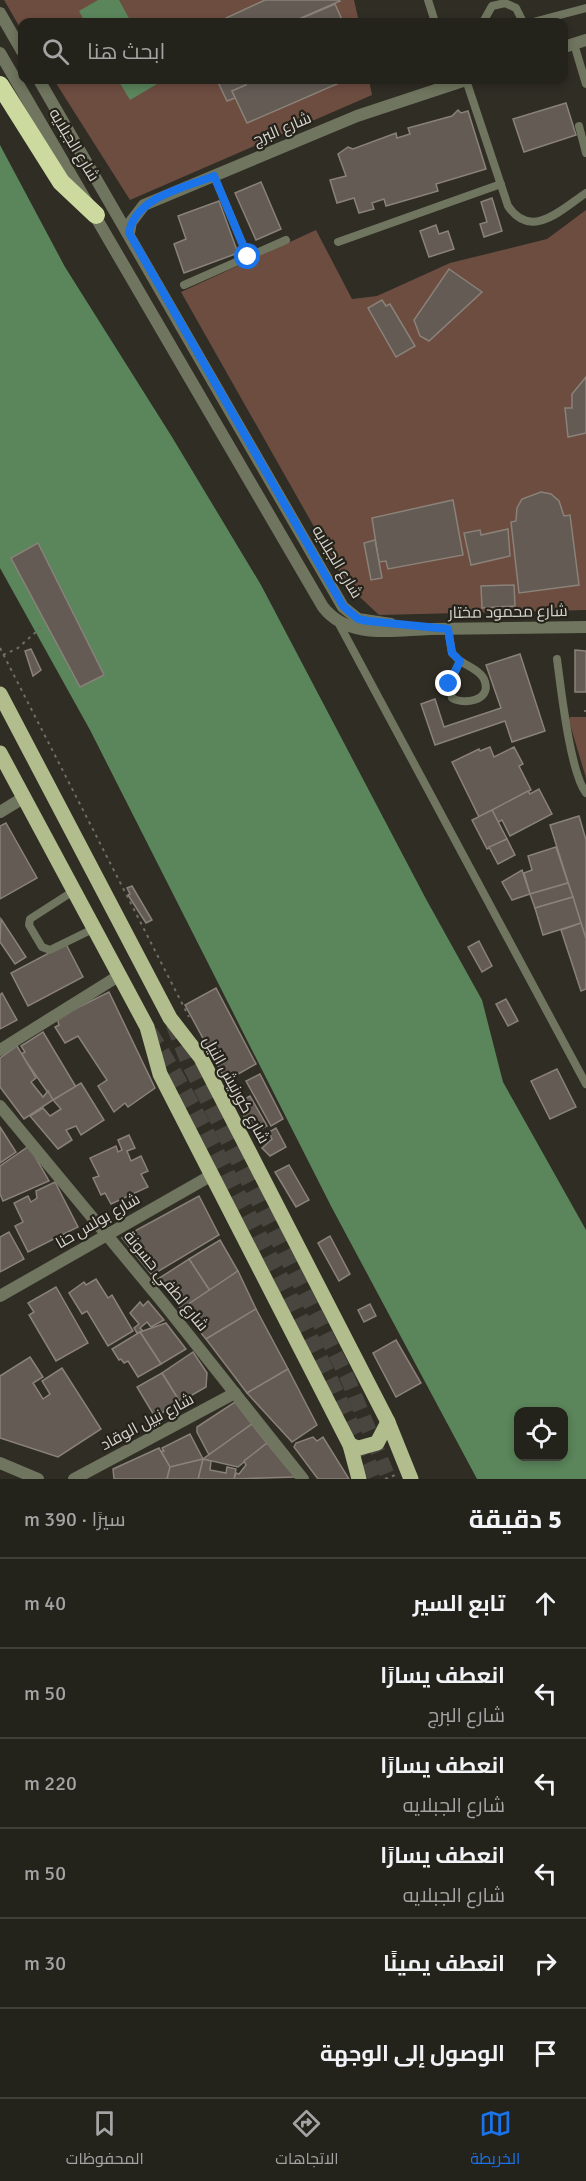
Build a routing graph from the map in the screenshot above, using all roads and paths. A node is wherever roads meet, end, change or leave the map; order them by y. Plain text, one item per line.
1 (428, 0) edge
2 (586, 8) edge
3 (0, 13) edge
4 (434, 18) edge
5 (485, 18) edge
6 (522, 18) edge
7 (548, 18) edge
8 (18, 44) edge
9 (575, 44) edge
10 (0, 53) edge
11 (18, 83) edge
12 (18, 84) edge
13 (41, 84) edge
14 (454, 84) edge
15 (467, 84) edge
16 (586, 84) edge
17 (0, 85) edge
18 (579, 126) dead end
19 (586, 153) edge
20 (214, 176) junction
21 (501, 184) junction
22 (586, 193) edge
23 (96, 215) junction
24 (129, 233) junction
25 (286, 240) dead end
26 (338, 242) dead end
27 (248, 257) junction
28 (184, 285) dead end
29 (338, 622) junction
30 (45, 624) dead end
31 (586, 627) edge
32 (430, 629) junction
33 (448, 629) junction
34 (3, 655) dead end
35 (557, 659) dead end
36 (460, 661) junction
37 (0, 694) edge
38 (0, 753) edge
39 (586, 793) edge
40 (23, 798) junction
41 (0, 812) edge
42 (75, 890) junction
43 (95, 928) junction
44 (120, 975) junction
45 (0, 1050) edge
46 (586, 1084) edge
47 (0, 1106) edge
48 (212, 1175) junction
49 (107, 1235) junction
50 (0, 1296) edge
51 (235, 1393) junction
52 (388, 1422) junction
53 (350, 1445) junction
54 (0, 1463) edge
55 (38, 1479) edge
56 (74, 1479) edge
57 (303, 1479) edge
58 (359, 1479) edge
59 (411, 1479) edge

1 - 4 lane
2 - 7 lane
3 - 8 street
5 - 6 lane
9 - 16 lane
10 - 11 street, شارع الجبلايه
12 - 23 street, شارع الجبلايه
13 - 24 street, شارع الجبلايه
14 - 20 street, شارع البرج
15 - 21 lane
17 - 23 highway
18 - 19 lane
20 - 24 street, شارع البرج
20 - 27 lane
21 - 22 lane
21 - 26 lane
23 - 29 street, شارع الجبلايه
24 - 32 street, شارع الجبلايه
25 - 27 lane
27 - 28 lane
29 - 32 street, شارع الجبلايه
29 - 46 lane
30 - 34 path
31 - 33 street, شارع محمود مختار
32 - 33 street, شارع محمود مختار
33 - 36 lane
35 - 39 lane
36 - 36 lane
37 - 52 main road, شارع كورنيش النيل
38 - 40 main road
40 - 41 street
40 - 42 main road
42 - 43 main road
42 - 43 lane
43 - 44 main road
44 - 45 street
44 - 48 main road
47 - 49 street, شارع لطفي حسونة
48 - 49 street, شارع بولس حنا
48 - 53 main road
49 - 50 street, شارع بولس حنا
49 - 51 street, شارع لطفي حسونة
51 - 56 street, شارع نبيل الوقاد
51 - 57 street, شارع لطفي حسونة
52 - 53 main road
52 - 59 main road, شارع كورنيش النيل
53 - 58 main road
54 - 55 street

